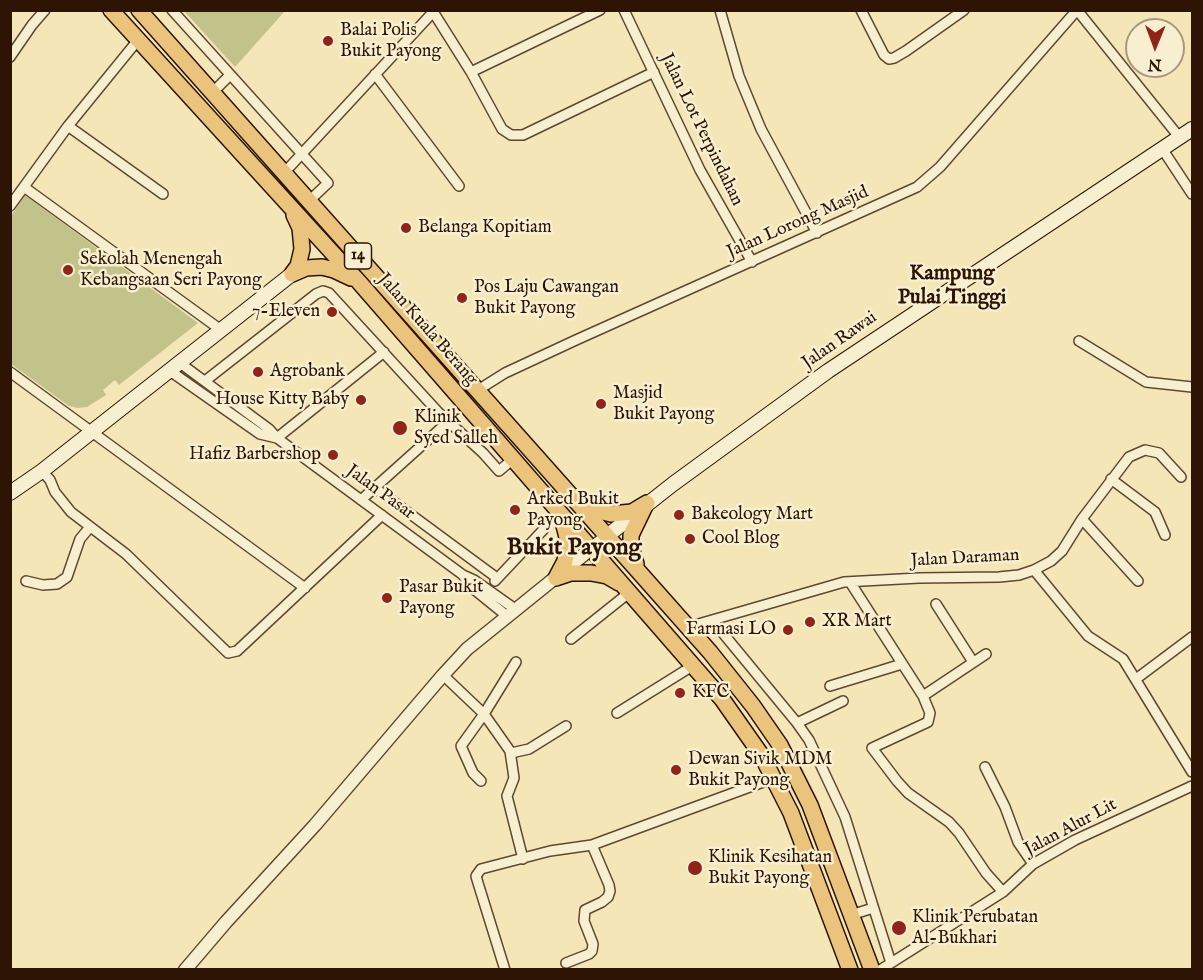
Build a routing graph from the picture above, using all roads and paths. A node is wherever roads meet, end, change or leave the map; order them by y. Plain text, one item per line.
1 (45, 10) edge
2 (111, 10) edge
3 (139, 10) edge
4 (172, 10) edge
5 (600, 10) edge
6 (624, 10) edge
7 (720, 10) edge
8 (861, 10) edge
9 (963, 10) edge
10 (1077, 10) edge
11 (433, 11) edge
12 (138, 40) junction
13 (10, 57) edge
14 (471, 72) junction
15 (654, 72) junction
16 (375, 74) junction
17 (230, 75) junction
18 (213, 93) junction
19 (68, 126) junction
20 (1192, 129) edge
21 (1180, 138) junction
22 (1163, 150) junction
23 (302, 154) junction
24 (284, 173) junction
25 (459, 186) dead end
26 (24, 187) junction
27 (163, 194) dead end
28 (1192, 194) edge
29 (309, 201) junction
30 (10, 206) edge
31 (292, 209) junction
32 (817, 233) junction
33 (752, 262) junction
34 (292, 274) junction
35 (359, 282) junction
36 (221, 330) junction
37 (1078, 341) dead end
38 (384, 351) junction
39 (175, 367) junction
40 (10, 372) edge
41 (205, 381) junction
42 (1192, 387) edge
43 (478, 390) junction
44 (449, 421) junction
45 (93, 431) junction
46 (278, 438) junction
47 (513, 459) junction
48 (42, 471) junction
49 (1181, 477) dead end
50 (1111, 479) junction
51 (375, 488) junction
52 (10, 493) edge
53 (361, 500) junction
54 (576, 501) junction
55 (647, 503) junction
56 (561, 514) junction
57 (382, 515) junction
58 (1082, 519) junction
59 (90, 527) junction
60 (544, 529) dead end
61 (1165, 534) dead end
62 (608, 536) junction
63 (592, 549) junction
64 (1034, 570) junction
65 (639, 572) junction
66 (463, 575) junction
67 (497, 578) junction
68 (556, 578) junction
69 (1138, 580) dead end
70 (26, 581) dead end
71 (850, 582) junction
72 (305, 588) junction
73 (487, 589) junction
74 (627, 589) junction
75 (936, 604) dead end
76 (511, 612) junction
77 (712, 620) junction
78 (688, 627) junction
79 (1192, 637) edge
80 (571, 639) dead end
81 (986, 654) dead end
82 (516, 662) dead end
83 (973, 662) junction
84 (902, 664) junction
85 (694, 665) junction
86 (443, 675) junction
87 (1136, 679) junction
88 (830, 686) dead end
89 (923, 696) junction
90 (843, 701) dead end
91 (617, 713) dead end
92 (484, 714) junction
93 (797, 723) junction
94 (566, 726) dead end
95 (511, 753) junction
96 (985, 767) dead end
97 (1192, 772) edge
98 (774, 778) junction
99 (481, 781) dead end
100 (1192, 786) edge
101 (592, 845) junction
102 (523, 859) junction
103 (1033, 864) junction
104 (1003, 892) junction
105 (873, 909) junction
106 (851, 915) junction
107 (566, 963) dead end
108 (891, 963) junction
109 (185, 969) edge
110 (505, 969) edge
111 (850, 969) edge
112 (872, 969) edge
113 (880, 969) edge

1 - 13 street
2 - 12 highway, Jalan Kuala Berang / 14
3 - 18 highway, Jalan Kuala Berang / 14
4 - 17 street
5 - 14 street
6 - 15 street, Jalan Lot Perpindahan
7 - 32 street
8 - 9 street
10 - 21 street
10 - 32 street, Jalan Lorong Masjid
11 - 14 street
11 - 16 street
12 - 19 street
12 - 31 highway, Jalan Kuala Berang / 14
14 - 15 street
15 - 33 street, Jalan Lot Perpindahan
16 - 23 street
16 - 25 street
17 - 18 street
17 - 23 street
18 - 24 highway, Jalan Kuala Berang / 14
19 - 26 street
19 - 27 street
20 - 21 main road, Jalan Rawai
21 - 22 main road, Jalan Rawai
22 - 28 street
22 - 55 main road, Jalan Rawai
23 - 24 street
23 - 29 street
24 - 29 highway, Jalan Kuala Berang / 14
26 - 30 street
26 - 36 street
29 - 43 highway, Jalan Kuala Berang / 14
31 - 34 highway
31 - 35 highway, Jalan Kuala Berang / 14
32 - 33 street, Jalan Lorong Masjid
33 - 43 street, Jalan Lorong Masjid
34 - 35 highway
34 - 36 main road
35 - 47 highway, Jalan Kuala Berang / 14
36 - 39 main road
37 - 42 street
38 - 41 street
38 - 44 street
38 - 46 street
39 - 41 street, Jalan Pasar
39 - 45 main road
39 - 46 street, Jalan Pasar
40 - 45 street
41 - 46 street, Jalan Pasar
43 - 54 highway, Jalan Kuala Berang / 14
44 - 47 street
44 - 51 street
45 - 48 main road
45 - 72 street
46 - 53 street, Jalan Pasar
47 - 56 highway, Jalan Kuala Berang / 14
48 - 52 main road
48 - 59 street
49 - 50 street, Jalan Daraman
50 - 58 street, Jalan Daraman
50 - 61 street
51 - 53 street
51 - 67 street
53 - 57 street, Jalan Pasar
54 - 55 highway
54 - 62 highway, Jalan Kuala Berang / 14
55 - 62 main road, Jalan Rawai
55 - 65 highway
56 - 63 highway, Jalan Kuala Berang / 14
56 - 68 highway
57 - 66 street, Jalan Pasar
57 - 72 street
58 - 64 street, Jalan Daraman
58 - 69 street
59 - 70 street
59 - 72 street
60 - 67 street
62 - 63 street
62 - 65 highway, Jalan Kuala Berang / 14
63 - 68 street
63 - 74 highway, Jalan Kuala Berang / 14
64 - 71 street, Jalan Daraman
64 - 87 street
65 - 78 highway, Jalan Kuala Berang / 14
66 - 73 street, Jalan Pasar
66 - 76 street, Jalan Pasar
67 - 73 street
68 - 74 highway
68 - 76 street
71 - 77 street, Jalan Daraman
71 - 84 street
73 - 76 street, Jalan Pasar
74 - 80 street
74 - 85 highway, Jalan Kuala Berang / 14
75 - 83 street
76 - 86 street
77 - 78 street, Jalan Daraman
77 - 93 street
78 - 106 highway, Jalan Kuala Berang / 14
79 - 87 street
81 - 83 street
82 - 92 street
83 - 89 street
84 - 88 street
84 - 89 street
85 - 91 street
85 - 98 highway, Jalan Kuala Berang / 14
86 - 92 street
86 - 109 street
87 - 97 street
89 - 104 street
90 - 93 street
92 - 95 street
92 - 99 street
93 - 105 street
94 - 95 street
95 - 102 street
96 - 103 street
98 - 101 street
98 - 111 highway, Jalan Kuala Berang / 14
100 - 103 street, Jalan Alur Lit
101 - 102 street
101 - 107 street
102 - 110 street
103 - 104 street, Jalan Alur Lit
104 - 108 street, Jalan Alur Lit
105 - 106 street
105 - 108 street
106 - 112 highway, Jalan Kuala Berang / 14
108 - 113 street, Jalan Alur Lit

